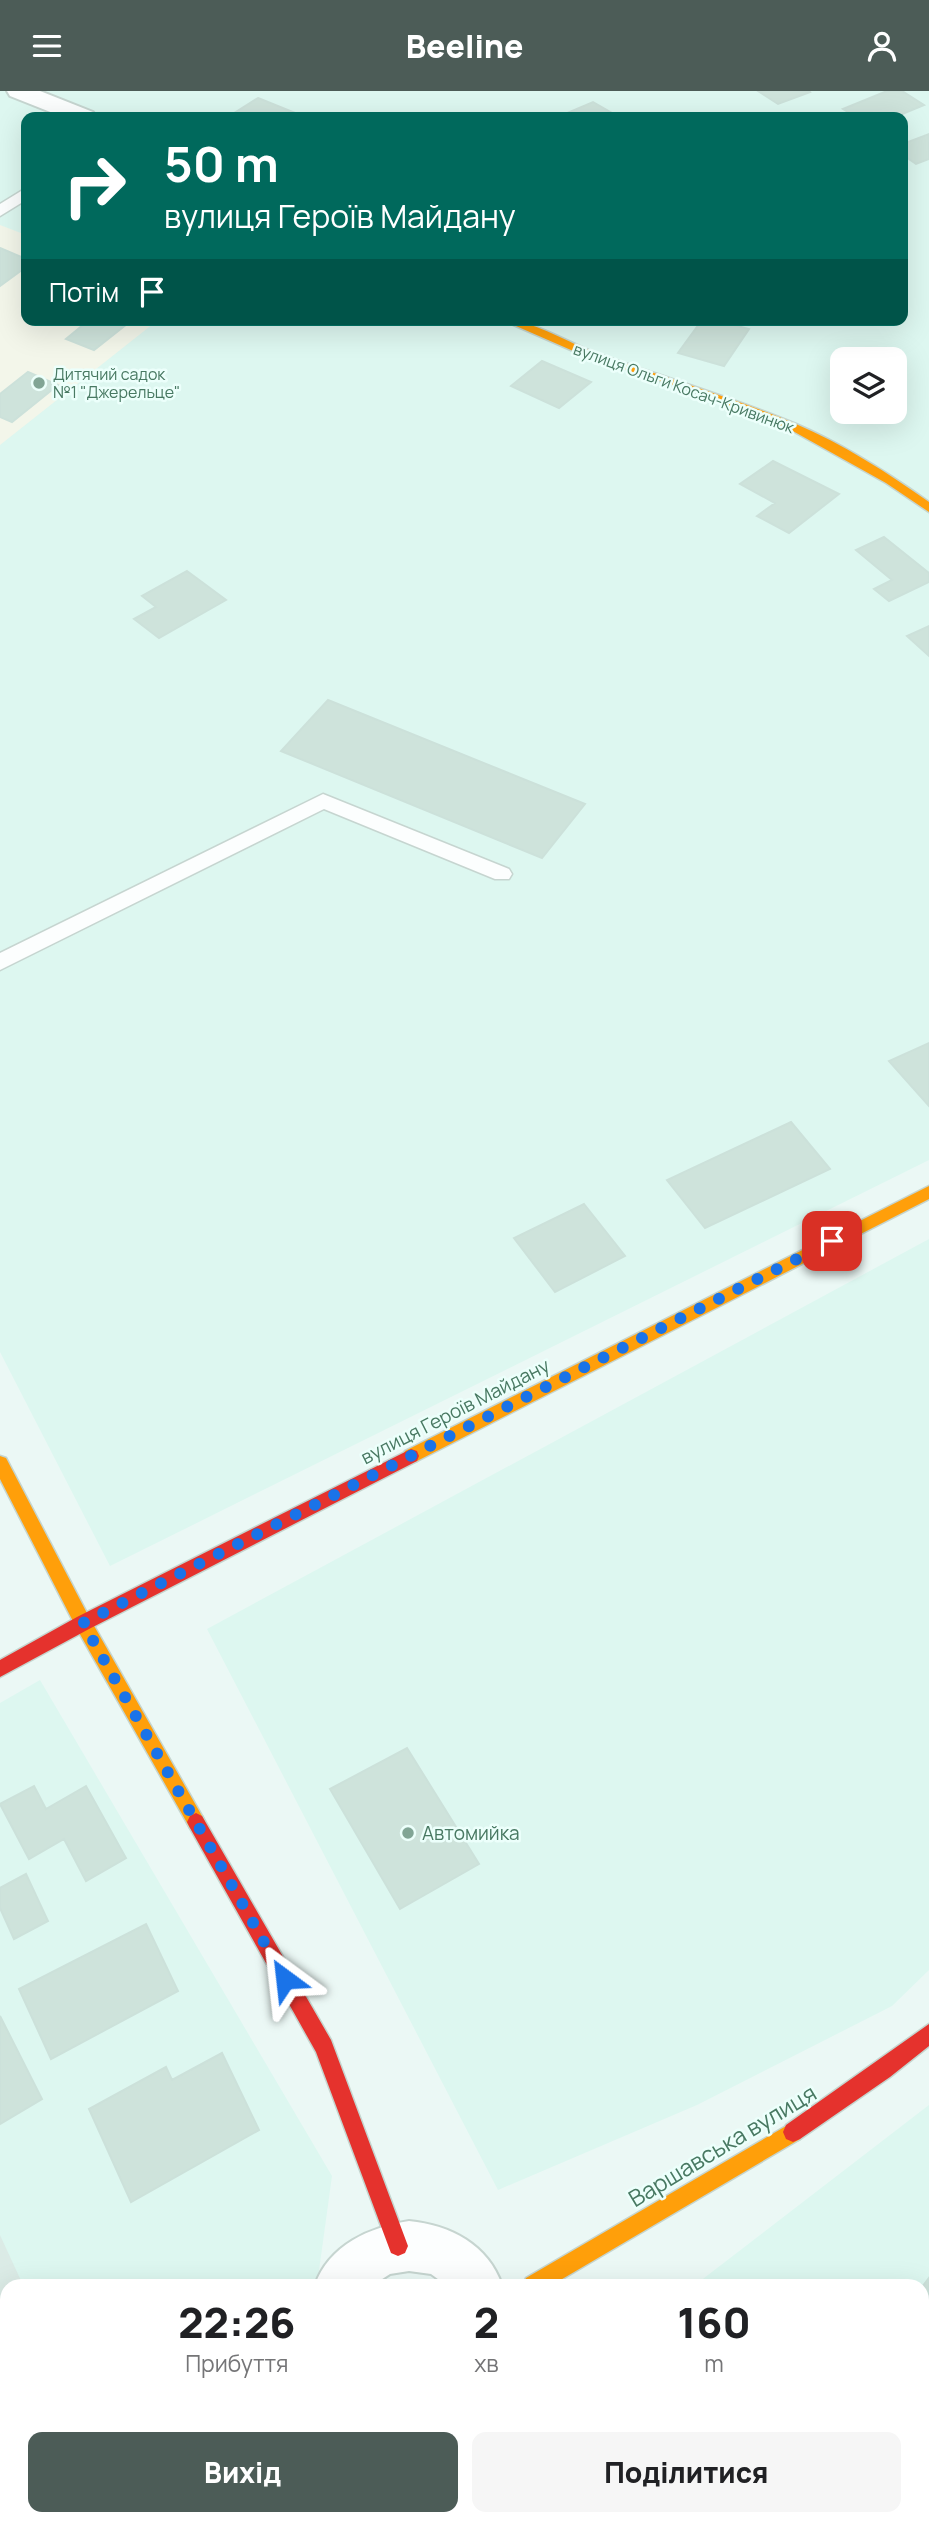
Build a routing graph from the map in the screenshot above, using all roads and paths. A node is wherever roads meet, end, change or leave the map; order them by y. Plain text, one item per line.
1 (19, 91) edge
2 (72, 112) edge
3 (21, 197) edge
4 (0, 211) edge
5 (521, 326) edge
6 (929, 508) edge
7 (502, 874) dead end
8 (0, 962) edge
9 (929, 1192) edge
10 (0, 1463) edge
11 (83, 1623) junction
12 (0, 1669) edge
13 (929, 2034) edge
14 (398, 2246) junction
15 (344, 2279) edge
16 (473, 2279) edge
17 (543, 2279) edge

1 - 2 street
3 - 4 lane
5 - 6 street, вулиця Ольги Косач-Кривинюк
7 - 8 lane
9 - 11 street, вулиця Героїв Майдану
10 - 11 street
11 - 12 street, вулиця Героїв Майдану
11 - 14 street
13 - 17 street, Варшавська вулиця
14 - 15 street
14 - 16 street

